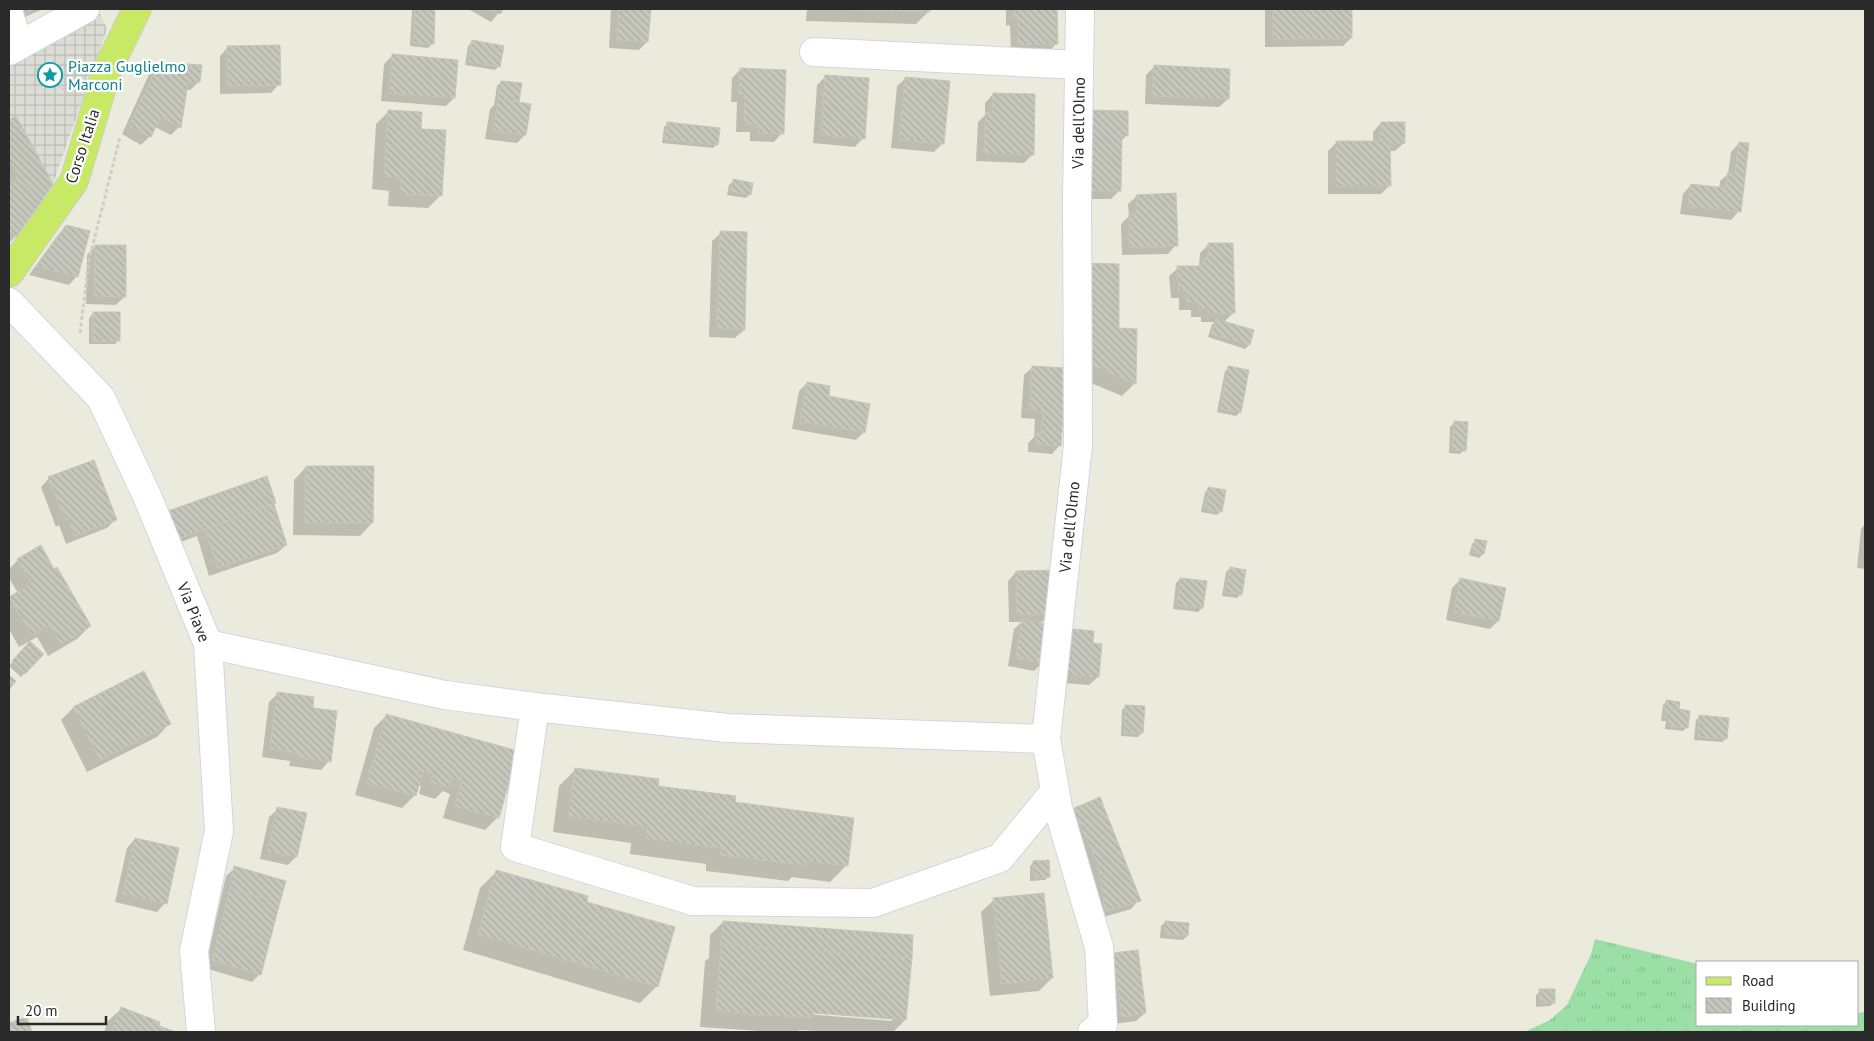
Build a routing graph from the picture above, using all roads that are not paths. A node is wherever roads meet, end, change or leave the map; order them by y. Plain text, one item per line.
1 (85, 9) edge
2 (137, 9) edge
3 (1080, 9) edge
4 (9, 14) edge
5 (14, 48) edge
6 (814, 52) dead end
7 (1079, 65) junction
8 (9, 273) edge
9 (9, 302) edge
10 (208, 644) junction
11 (535, 707) junction
12 (1046, 739) junction
13 (1055, 791) junction
14 (1100, 1029) edge
15 (201, 1032) edge

1 - 5 street
2 - 8 main road, Corso Italia
3 - 7 street, Via dell'Olmo
4 - 5 street
6 - 7 street
7 - 12 street, Via dell'Olmo
9 - 10 street, Via Piave
10 - 11 street
10 - 15 street, Via Piave
11 - 12 street
11 - 13 street
12 - 13 street, Via dell'Olmo
13 - 14 street, Via dell'Olmo

